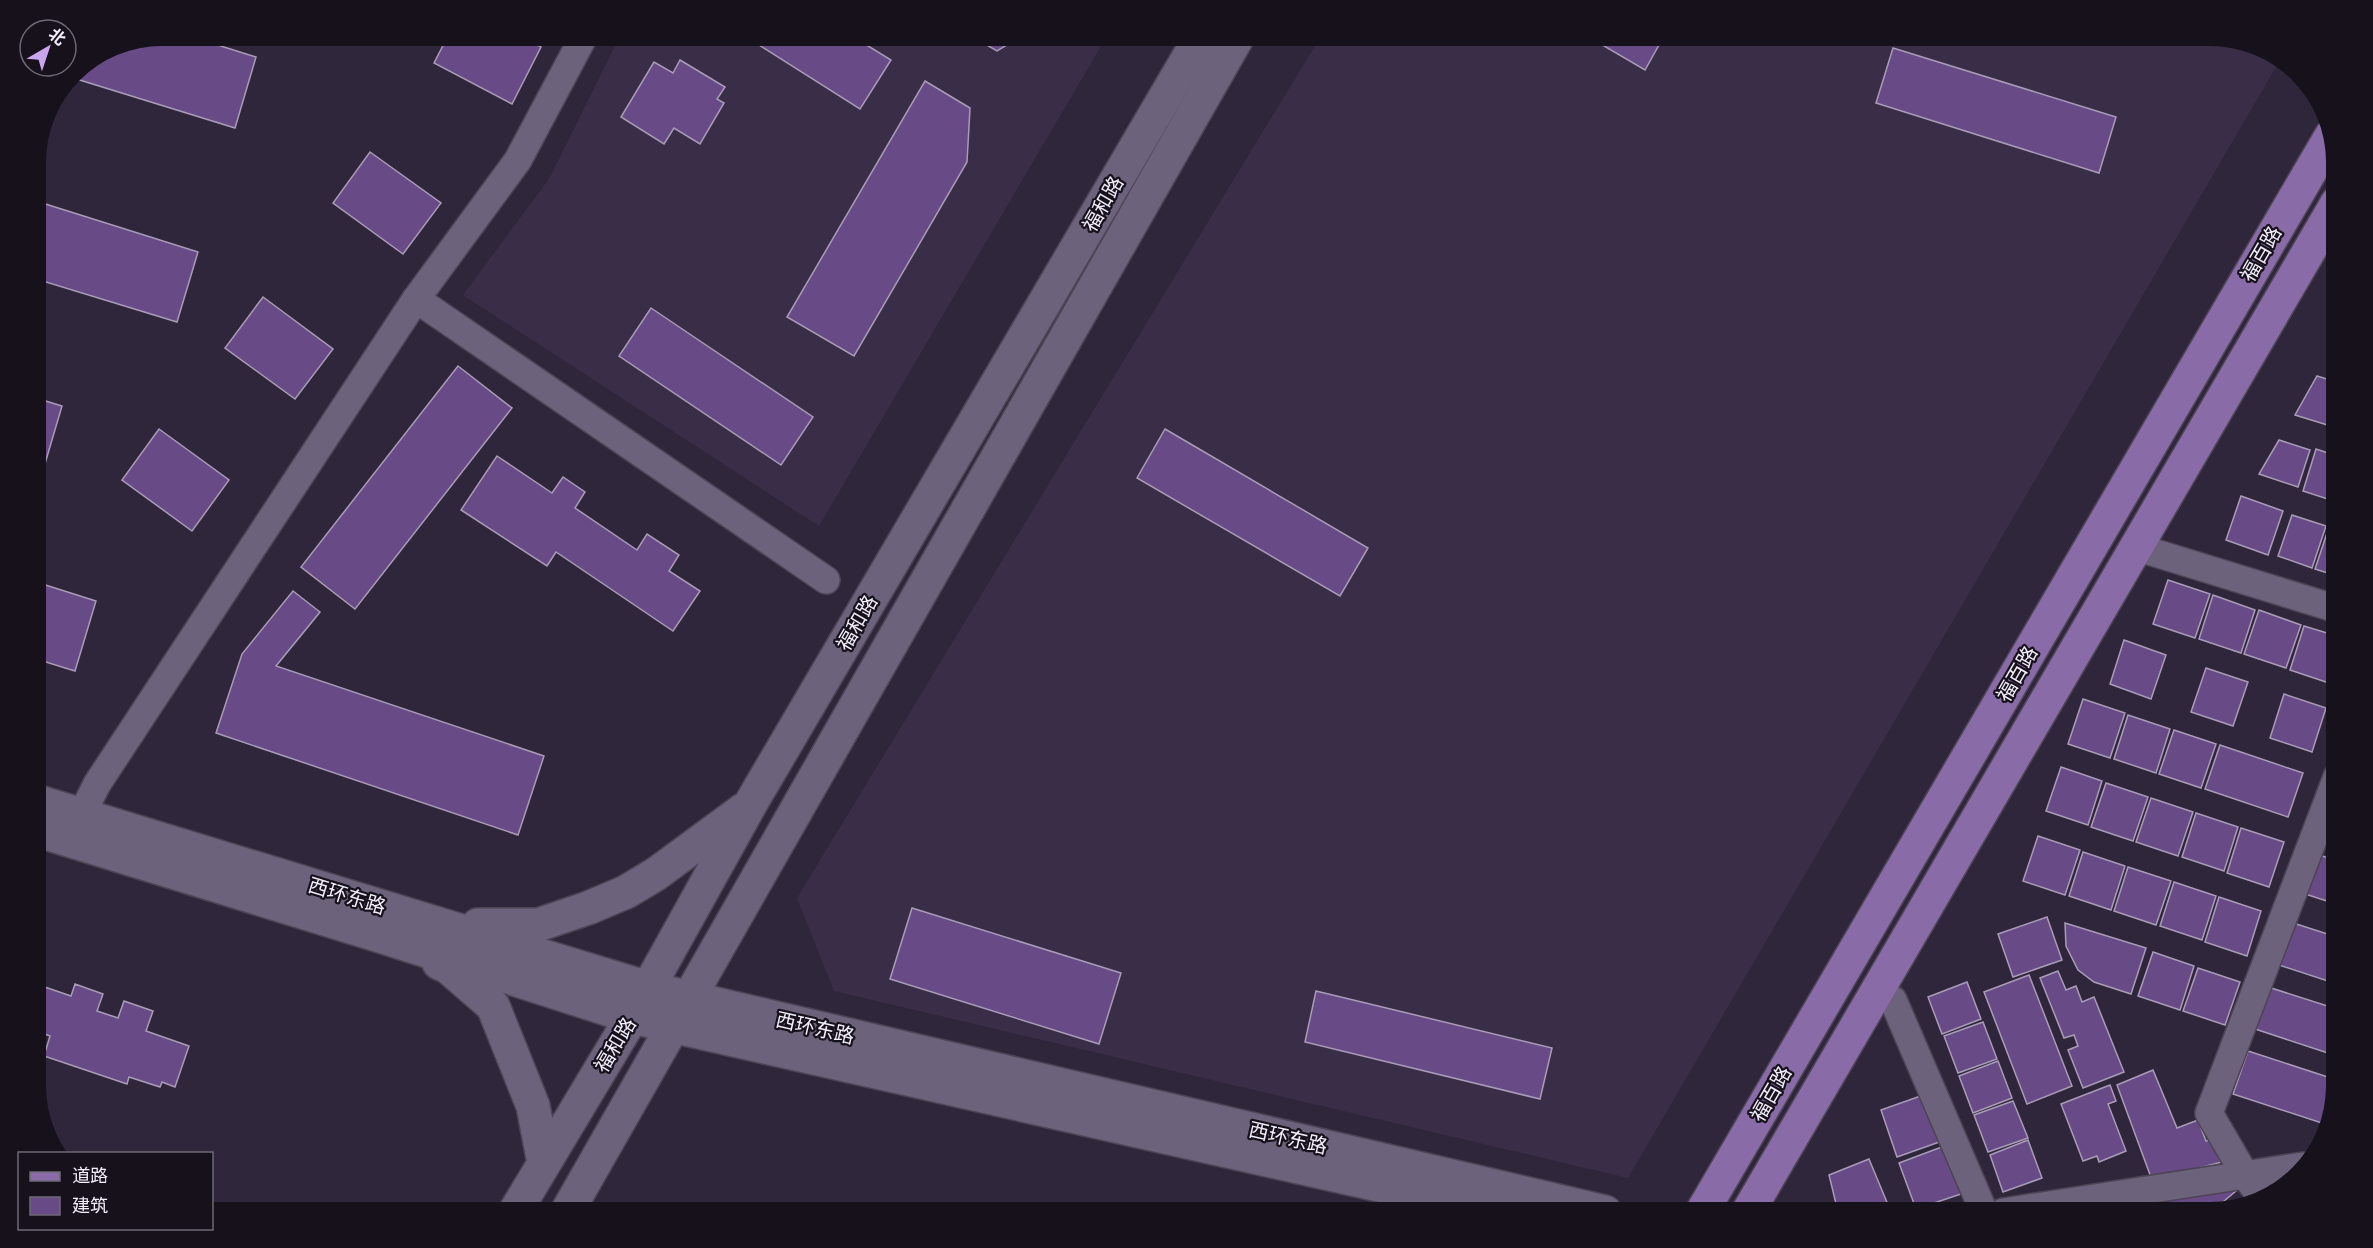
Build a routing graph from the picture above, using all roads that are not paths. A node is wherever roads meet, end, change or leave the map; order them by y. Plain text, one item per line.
1 (1195, 46) edge
2 (1232, 46) edge
3 (578, 47) edge
4 (2325, 146) edge
5 (2326, 222) edge
6 (416, 299) junction
7 (2136, 547) junction
8 (826, 580) dead end
9 (2326, 606) edge
10 (751, 804) junction
11 (47, 805) edge
12 (2326, 806) edge
13 (81, 816) junction
14 (47, 833) edge
15 (439, 923) junction
16 (380, 936) junction
17 (648, 988) junction
18 (691, 999) junction
19 (1893, 1000) dead end
20 (632, 1017) junction
21 (674, 1028) junction
22 (544, 1163) junction
23 (2292, 1168) edge
24 (2245, 1175) junction
25 (2257, 1192) edge
26 (521, 1202) edge
27 (573, 1202) edge
28 (1453, 1202) edge
29 (1562, 1202) edge
30 (1708, 1202) edge
31 (1754, 1202) edge
32 (1980, 1202) edge
33 (2068, 1202) edge

1 - 10 street, 福和路
2 - 18 street, 福和路
3 - 6 street
4 - 30 main road, 福百路
5 - 7 main road, 福百路
6 - 8 street
6 - 13 street
7 - 9 street
7 - 31 main road, 福百路
10 - 15 street
10 - 17 street, 福和路
11 - 13 street, 西环东路
12 - 24 street
13 - 15 street, 西环东路
14 - 16 street, 西环东路
15 - 17 street, 西环东路
16 - 20 street, 西环东路
16 - 22 street
17 - 18 street, 西环东路
17 - 20 street, 福和路
18 - 21 street, 福和路
18 - 29 street, 西环东路
19 - 32 street
20 - 21 street, 西环东路
20 - 22 street, 福和路
21 - 27 street, 福和路
21 - 28 street, 西环东路
22 - 26 street, 福和路
23 - 24 street
24 - 25 street
24 - 33 street

